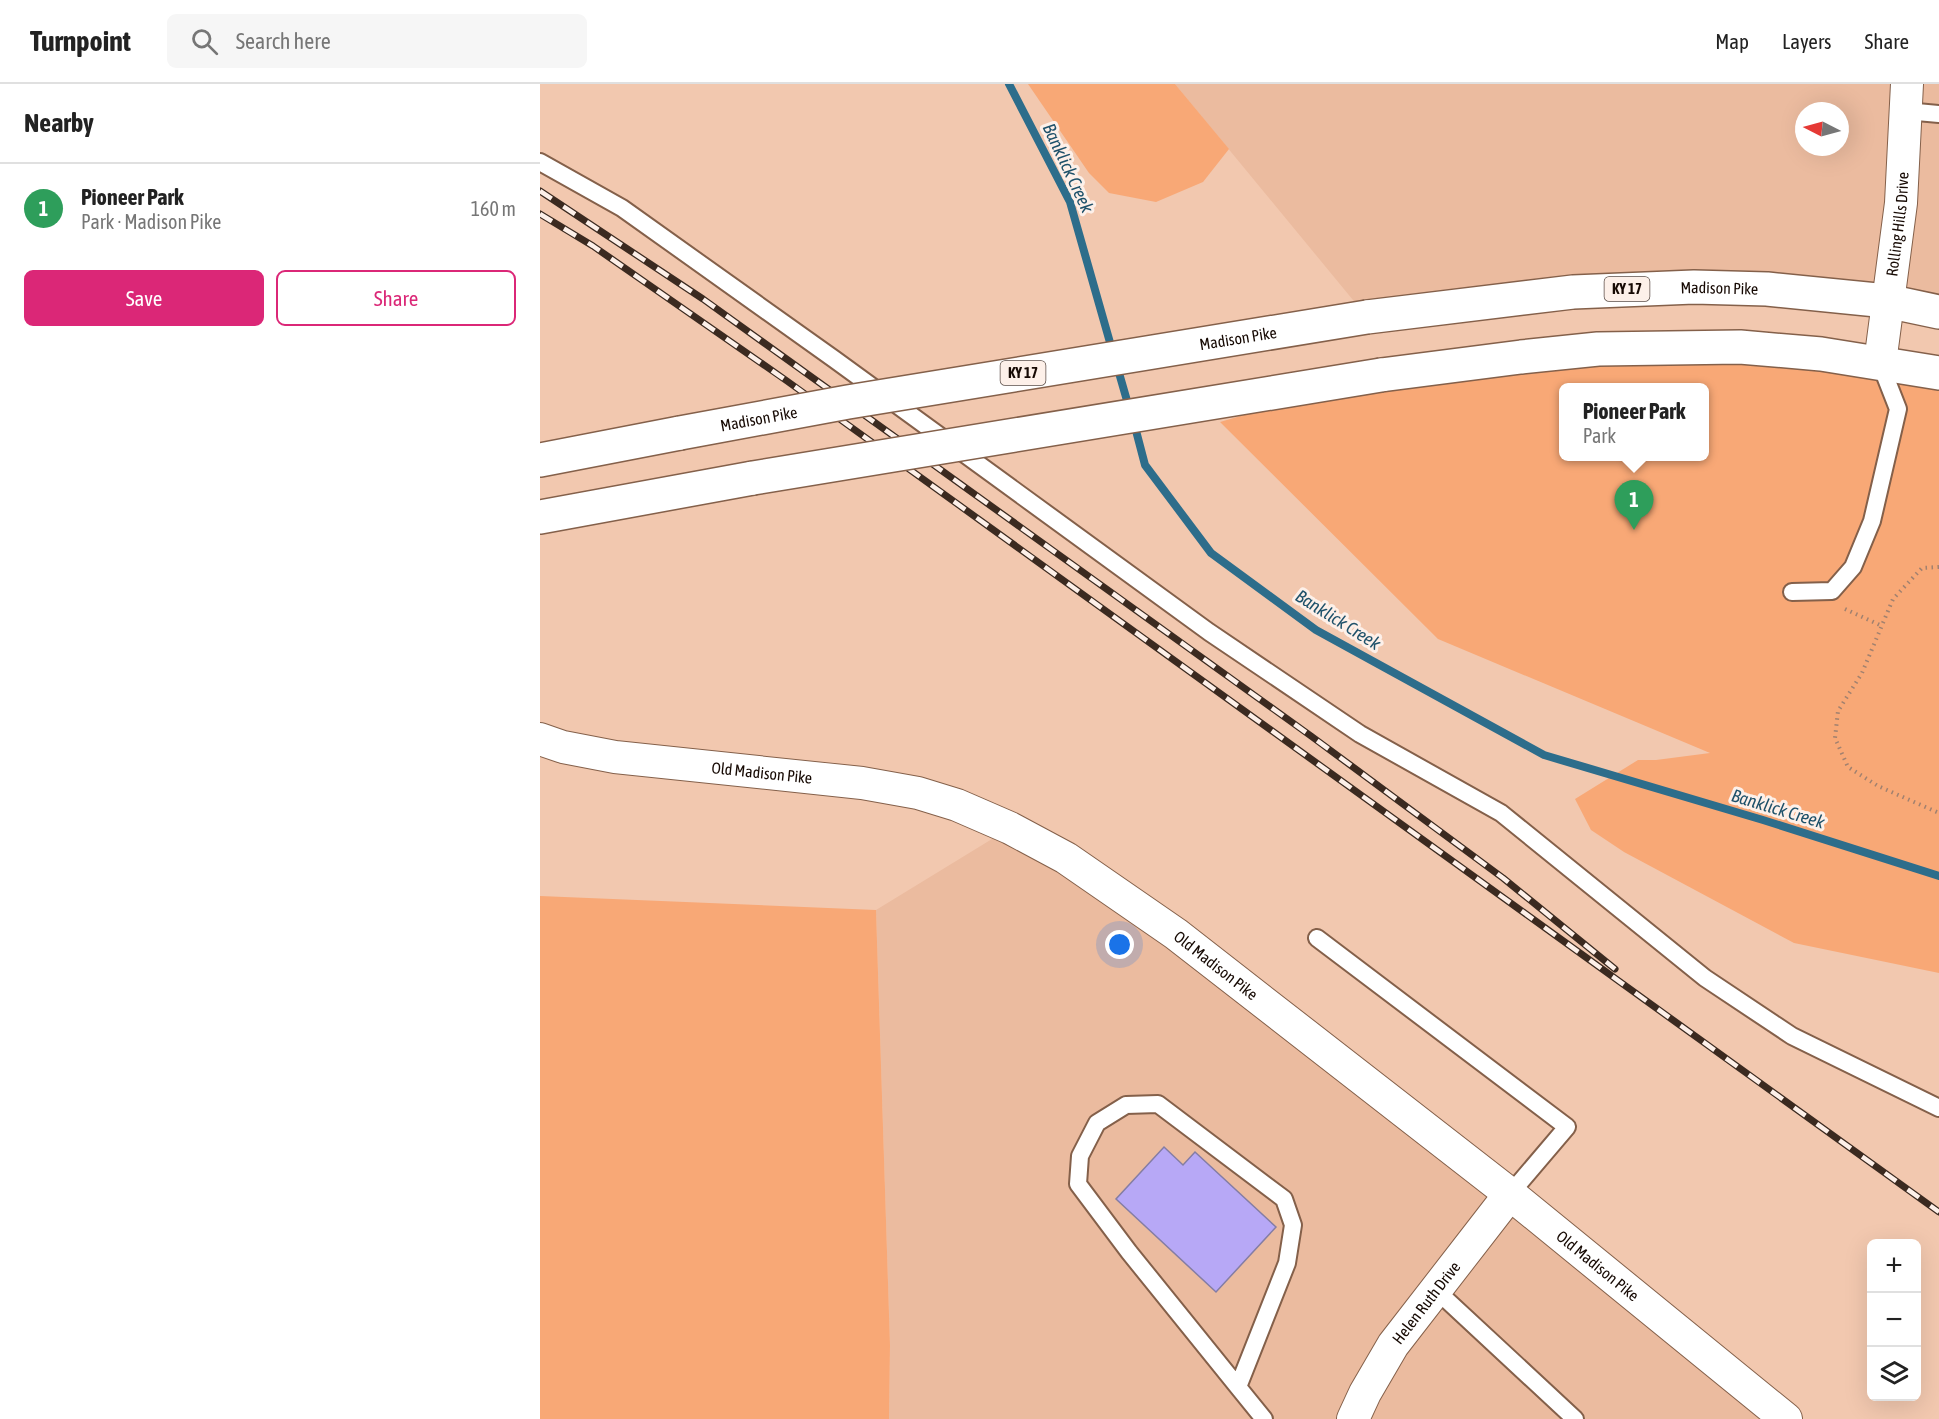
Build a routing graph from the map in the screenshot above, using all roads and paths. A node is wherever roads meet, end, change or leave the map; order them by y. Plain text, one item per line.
1 (1906, 98) edge
2 (1939, 114) edge
3 (540, 162) edge
4 (1887, 300) junction
5 (1939, 312) edge
6 (1880, 363) junction
7 (1939, 374) edge
8 (540, 460) edge
9 (540, 517) edge
10 (1939, 567) edge
11 (1832, 591) junction
12 (1792, 592) dead end
13 (1882, 626) junction
14 (540, 739) edge
15 (1939, 813) edge
16 (1317, 938) dead end
17 (1939, 1108) edge
18 (1510, 1194) junction
19 (1436, 1290) junction
20 (1238, 1387) junction
21 (1264, 1419) edge
22 (1353, 1419) edge
23 (1575, 1419) edge
24 (1786, 1419) edge

1 - 2 lane
1 - 4 street, Rolling Hills Drive
3 - 17 lane
4 - 5 main road, Madison Pike / KY 17
4 - 6 street, Rolling Hills Drive
4 - 8 main road, Madison Pike / KY 17, bridge
6 - 7 main road
6 - 9 main road, bridge
6 - 11 lane
10 - 13 path
11 - 12 lane
11 - 13 path
13 - 15 path
14 - 18 street, Old Madison Pike
16 - 18 lane
18 - 19 street, Helen Ruth Drive
18 - 24 street, Old Madison Pike
19 - 22 street, Helen Ruth Drive
19 - 23 lane
20 - 20 lane
20 - 21 lane

